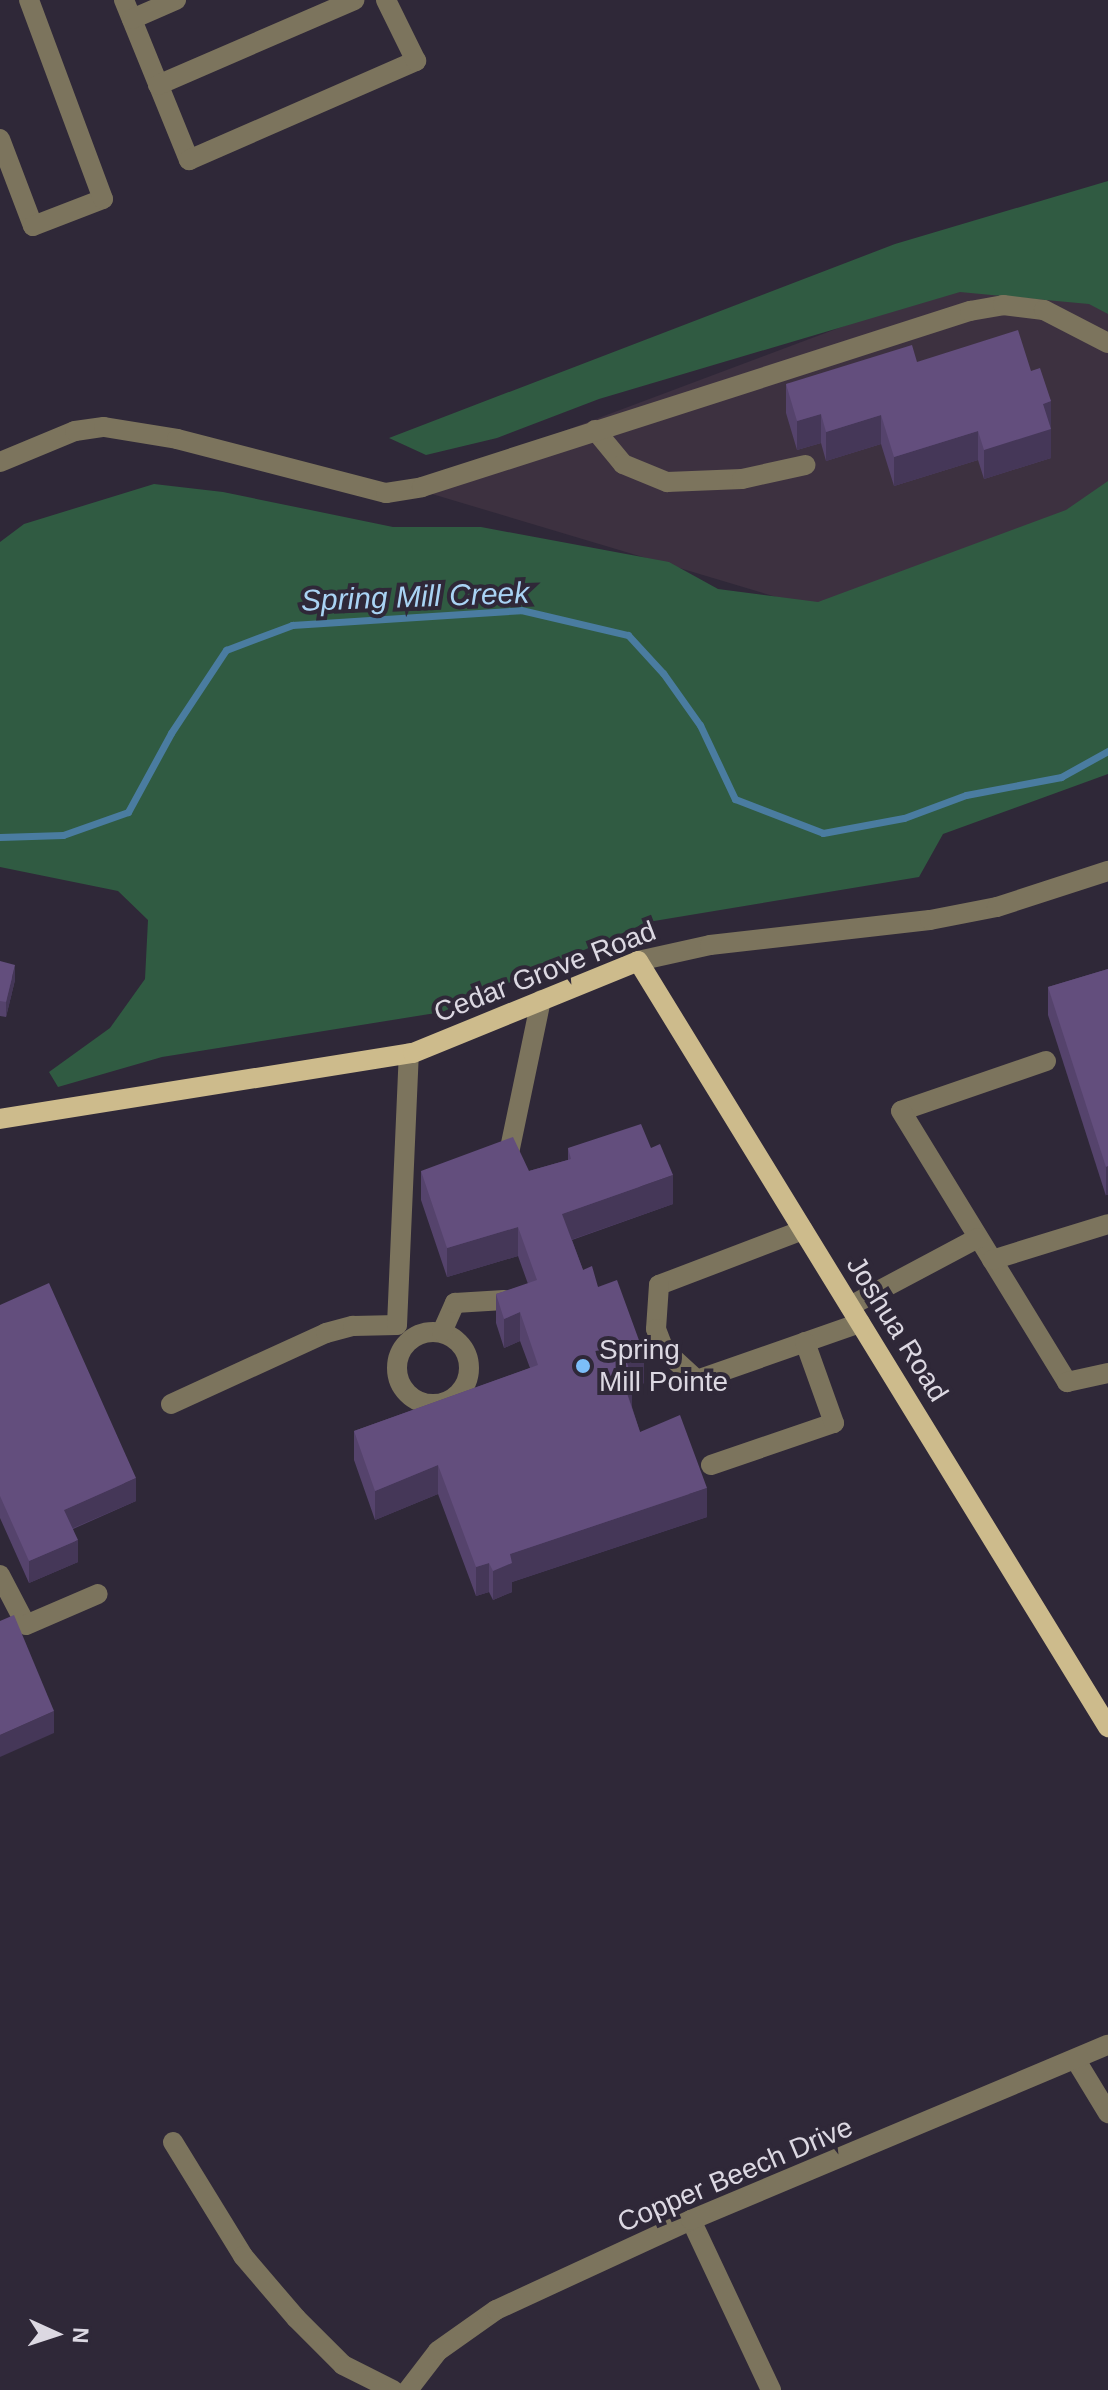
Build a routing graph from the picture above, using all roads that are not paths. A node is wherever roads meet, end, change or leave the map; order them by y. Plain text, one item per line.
1 (29, 0) edge
2 (176, 0) edge
3 (354, 0) edge
4 (386, 0) edge
5 (128, 9) edge
6 (158, 85) junction
7 (0, 139) edge
8 (1108, 343) edge
9 (595, 430) junction
10 (0, 462) edge
11 (805, 465) dead end
12 (1108, 871) edge
13 (638, 961) junction
14 (541, 1000) junction
15 (409, 1053) junction
16 (1046, 1061) dead end
17 (0, 1119) edge
18 (481, 1162) edge
19 (404, 1164) junction
20 (424, 1182) edge
21 (1108, 1224) edge
22 (803, 1230) junction
23 (978, 1238) junction
24 (992, 1260) junction
25 (504, 1300) edge
26 (855, 1315) junction
27 (442, 1332) junction
28 (403, 1333) junction
29 (805, 1342) junction
30 (1108, 1373) edge
31 (171, 1404) dead end
32 (711, 1465) dead end
33 (0, 1575) edge
34 (98, 1594) dead end
35 (1108, 1727) edge
36 (1108, 2045) edge
37 (1077, 2062) junction
38 (1108, 2113) edge
39 (173, 2142) dead end
40 (691, 2220) junction
41 (393, 2390) edge
42 (408, 2390) edge
43 (771, 2390) edge

1 - 7 street
2 - 5 street
3 - 6 street
4 - 6 street
5 - 6 street
8 - 9 street
9 - 10 street
9 - 11 street
12 - 13 street, Cedar Grove Road
13 - 14 main road, Cedar Grove Road
13 - 22 main road, Joshua Road
14 - 15 main road, Cedar Grove Road
14 - 18 street
15 - 17 main road, Cedar Grove Road
15 - 19 street
16 - 23 street
19 - 20 street
19 - 28 street
21 - 24 street
22 - 26 main road, Joshua Road
22 - 29 street
23 - 24 street
23 - 26 street
24 - 30 street
25 - 27 street
26 - 29 street
26 - 35 main road, Joshua Road
27 - 28 street
27 - 28 street
28 - 31 street
29 - 32 street
33 - 34 street
36 - 37 street, Copper Beech Drive
37 - 38 street
37 - 40 street, Copper Beech Drive
39 - 41 street
40 - 42 street, Copper Beech Drive
40 - 43 street

